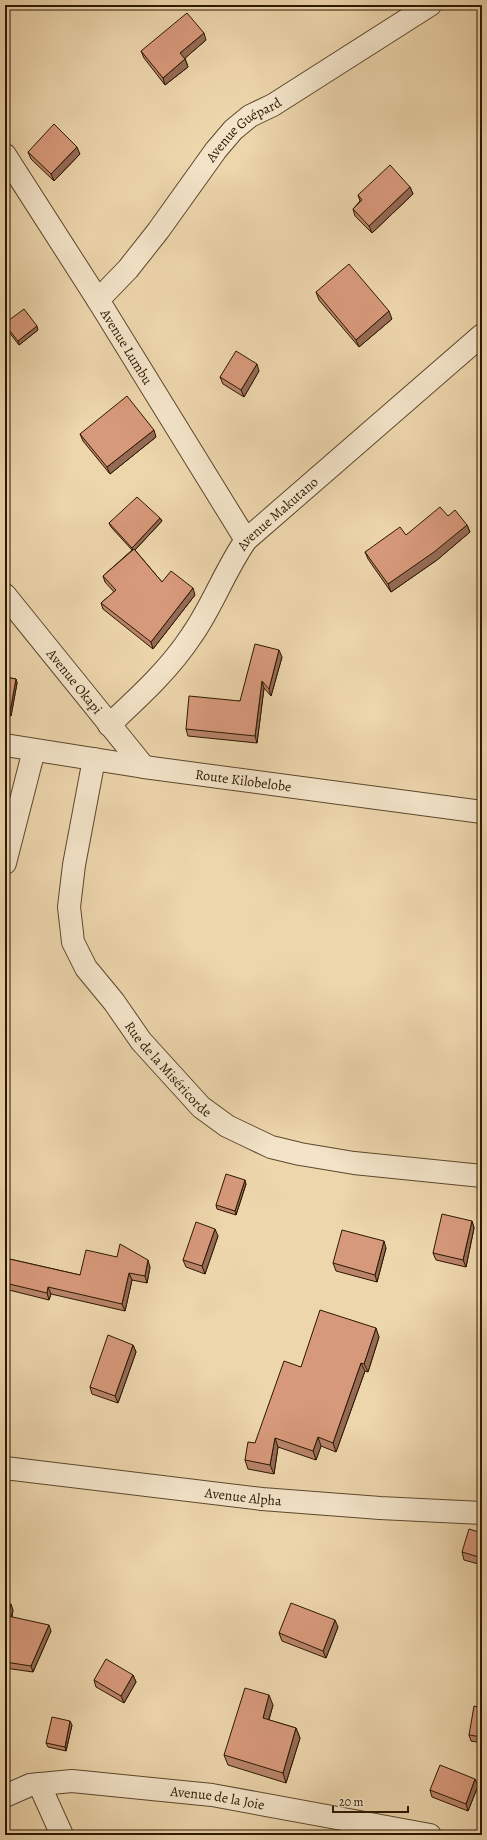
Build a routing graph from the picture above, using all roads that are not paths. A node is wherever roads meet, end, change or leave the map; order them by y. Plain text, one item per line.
1 (430, 5) edge
2 (5, 155) edge
3 (98, 300) junction
4 (482, 335) edge
5 (246, 540) junction
6 (5, 595) edge
7 (109, 725) junction
8 (5, 745) edge
9 (34, 750) junction
10 (94, 760) junction
11 (144, 767) junction
12 (482, 812) edge
13 (5, 863) edge
14 (482, 1176) edge
15 (5, 1468) edge
16 (482, 1513) edge
17 (39, 1784) junction
18 (5, 1796) edge
19 (371, 1830) edge
20 (62, 1835) edge
21 (430, 1835) edge

1 - 3 street, Avenue Guépard
2 - 3 street, Avenue Lumbu
3 - 5 street, Avenue Lumbu
4 - 5 street, Avenue Makutano
5 - 7 street, Avenue Makutano
6 - 7 street, Avenue Okapi
7 - 11 street, Avenue Okapi
8 - 9 street, Route Kilobelobe
9 - 10 street, Route Kilobelobe
9 - 13 street
10 - 11 street, Route Kilobelobe
10 - 14 street, Rue de la Miséricorde
11 - 12 street, Route Kilobelobe
15 - 16 street, Avenue Alpha
17 - 18 street, Avenue de la Joie
17 - 19 street, Avenue de la Joie
17 - 20 street
19 - 21 street, Avenue de la Joie

